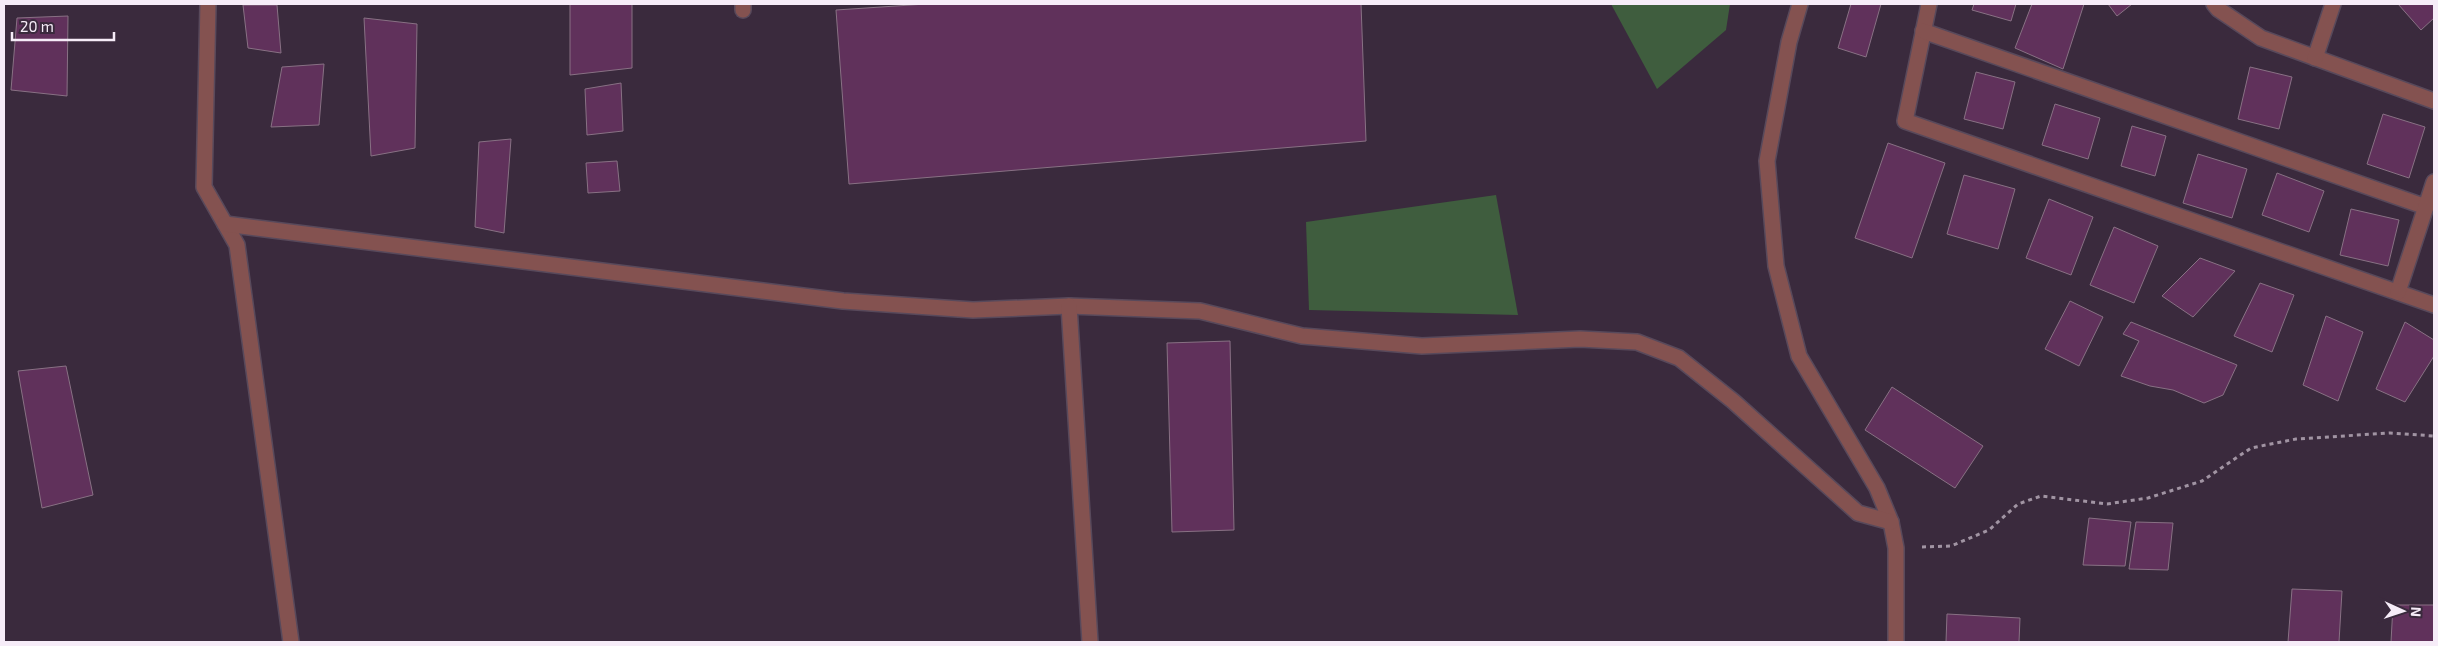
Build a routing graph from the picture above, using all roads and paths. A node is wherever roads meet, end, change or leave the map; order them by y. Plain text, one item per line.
1 (208, 4) edge
2 (1800, 4) edge
3 (1929, 4) edge
4 (2214, 4) edge
5 (2333, 4) edge
6 (1923, 31) junction
7 (2315, 58) junction
8 (2434, 101) edge
9 (2434, 182) edge
10 (2426, 207) junction
11 (225, 224) junction
12 (2398, 292) junction
13 (2434, 304) edge
14 (1069, 306) junction
15 (2434, 436) edge
16 (1891, 522) junction
17 (1896, 548) junction
18 (291, 642) edge
19 (1090, 642) edge
20 (1896, 642) edge

1 - 11 street
2 - 16 street
3 - 6 street
4 - 7 street
5 - 7 street
6 - 10 street
6 - 12 street
7 - 8 street
9 - 10 street
10 - 12 street
11 - 14 street
11 - 18 street
12 - 13 street
14 - 16 street
14 - 19 street
15 - 17 path
16 - 17 street
17 - 20 street

